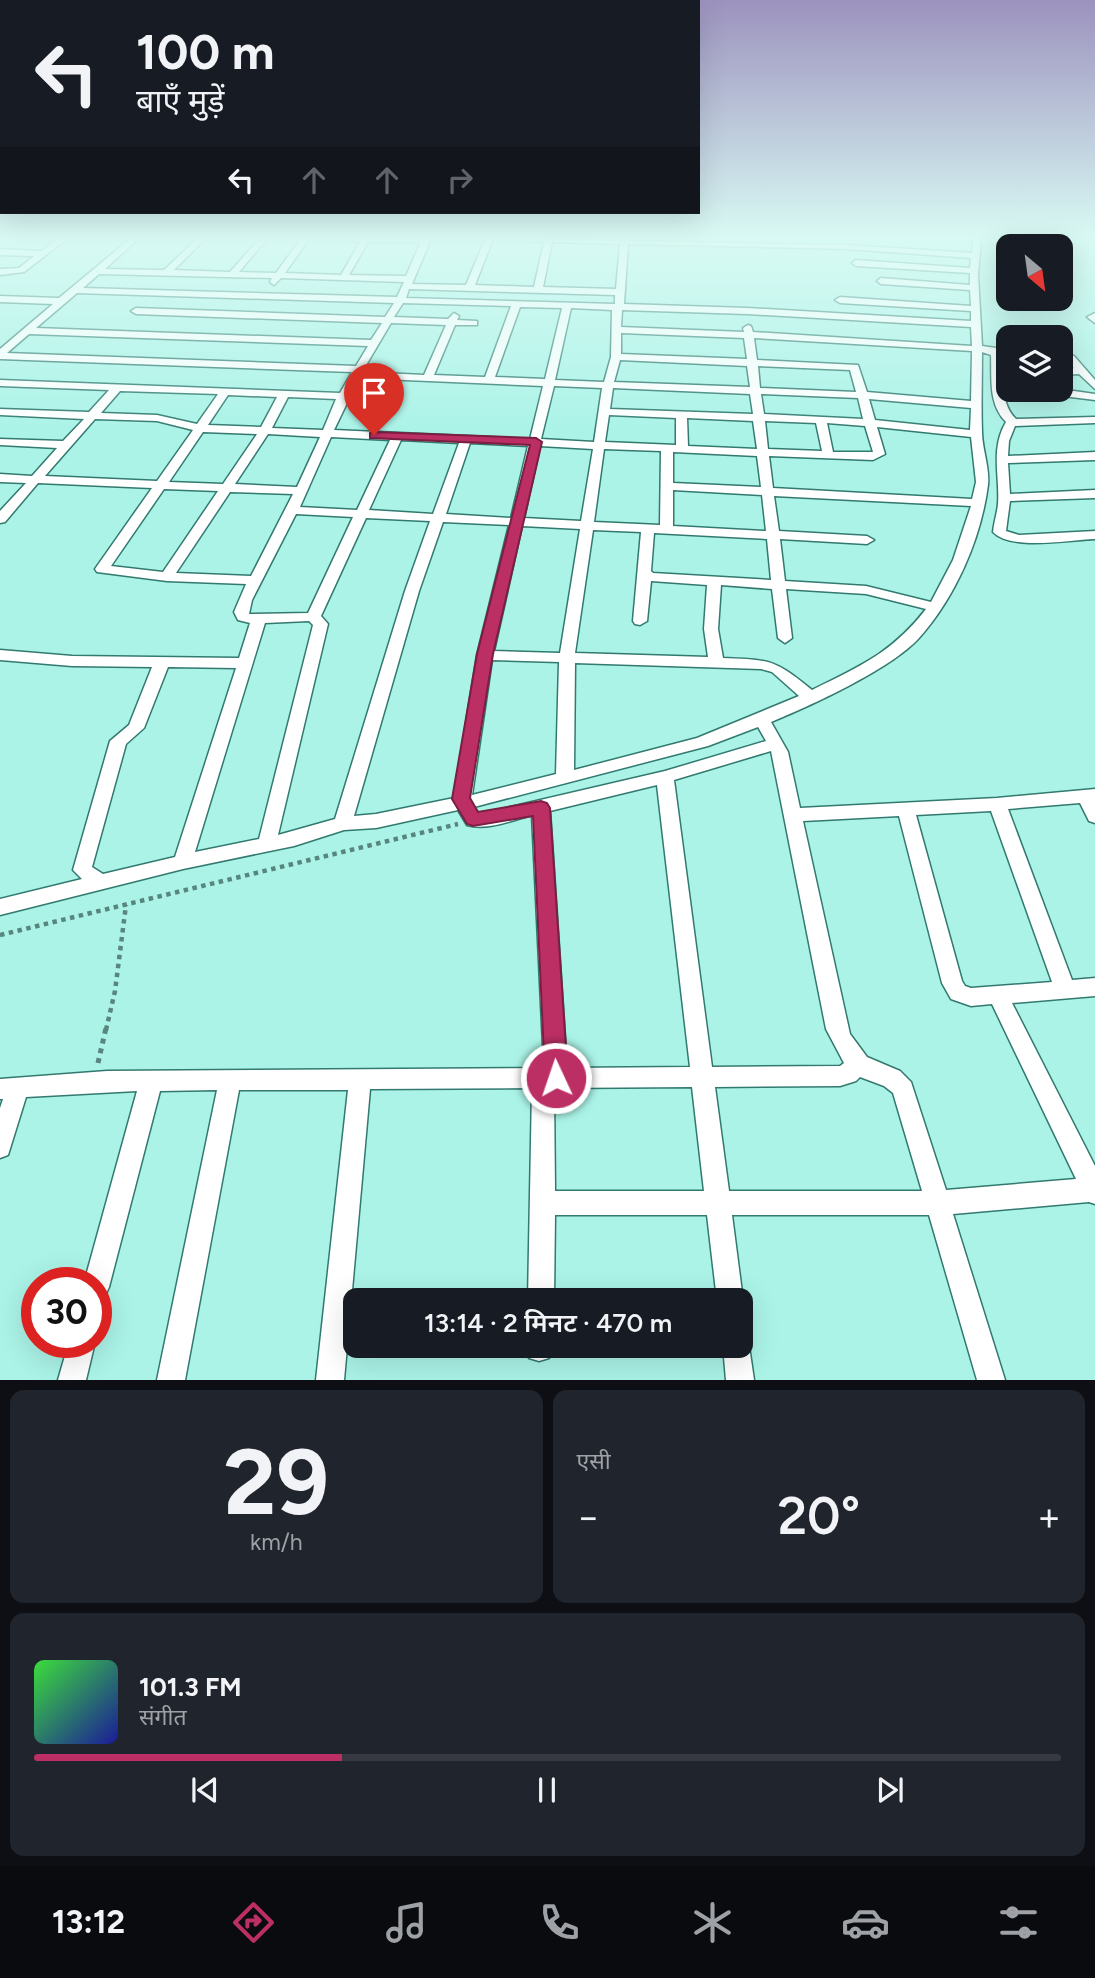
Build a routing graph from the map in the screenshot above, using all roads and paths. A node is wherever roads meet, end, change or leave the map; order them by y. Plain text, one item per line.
1 (57, 303) edge
2 (258, 303) edge
3 (398, 303) edge
4 (464, 303) edge
5 (485, 303) edge
6 (619, 303) edge
7 (869, 303) edge
8 (976, 303) edge
9 (517, 304) junction
10 (569, 306) junction
11 (619, 307) junction
12 (136, 311) dead end
13 (747, 311) junction
14 (250, 315) junction
15 (839, 315) junction
16 (976, 316) junction
17 (388, 320) junction
18 (449, 323) junction
19 (474, 323) dead end
20 (618, 330) junction
21 (27, 331) junction
22 (748, 336) junction
23 (845, 339) junction
24 (0, 342) edge
25 (12, 343) junction
26 (374, 343) junction
27 (978, 348) junction
28 (994, 352) joint
29 (0, 355) edge
30 (616, 357) junction
31 (996, 358) edge
32 (751, 362) junction
33 (1073, 362) edge
34 (81, 372) junction
35 (359, 372) junction
36 (1073, 372) edge
37 (1082, 372) junction
38 (428, 378) junction
39 (489, 381) junction
40 (0, 383) edge
41 (548, 384) junction
42 (608, 386) junction
43 (1095, 386) edge
44 (117, 388) junction
45 (755, 391) junction
46 (225, 392) junction
47 (285, 394) junction
48 (1073, 394) edge
49 (862, 395) junction
50 (343, 396) junction
51 (1095, 397) edge
52 (999, 402) edge
53 (976, 405) junction
54 (0, 412) edge
55 (605, 412) junction
56 (93, 415) junction
57 (681, 415) junction
58 (757, 418) junction
59 (1095, 420) edge
60 (821, 421) junction
61 (1012, 423) junction
62 (870, 424) junction
63 (200, 428) junction
64 (265, 430) junction
65 (328, 434) junction
66 (976, 434) junction
67 (397, 436) junction
68 (466, 438) junction
69 (0, 442) edge
70 (536, 442) junction
71 (600, 444) junction
72 (64, 445) junction
73 (667, 448) junction
74 (682, 448) junction
75 (761, 451) junction
76 (828, 454) junction
77 (1095, 456) edge
78 (1002, 460) junction
79 (0, 478) edge
80 (34, 480) junction
81 (159, 485) junction
82 (667, 486) junction
83 (228, 487) junction
84 (766, 490) junction
85 (301, 491) junction
86 (1095, 494) edge
87 (1004, 498) junction
88 (978, 503) junction
89 (292, 510) junction
90 (359, 514) junction
91 (1, 517) edge
92 (437, 519) junction
93 (515, 522) junction
94 (589, 525) junction
95 (648, 528) junction
96 (666, 528) junction
97 (1095, 535) edge
98 (772, 536) junction
99 (867, 540) dead end
100 (645, 574) junction
101 (167, 577) junction
102 (256, 580) junction
103 (714, 582) junction
104 (776, 584) junction
105 (935, 607) junction
106 (313, 617) junction
107 (258, 619) junction
108 (640, 621) dead end
109 (785, 638) dead end
110 (485, 654) junction
111 (0, 655) edge
112 (567, 657) junction
113 (162, 662) junction
114 (245, 663) junction
115 (716, 663) junction
116 (811, 698) junction
117 (769, 731) junction
118 (665, 776) junction
119 (565, 778) junction
120 (1090, 795) edge
121 (996, 804) junction
122 (541, 808) junction
123 (905, 809) junction
124 (468, 812) junction
125 (794, 815) junction
126 (1095, 816) edge
127 (343, 822) junction
128 (267, 845) junction
129 (183, 862) junction
130 (102, 883) junction
131 (126, 905) junction
132 (0, 907) edge
133 (0, 935) edge
134 (1095, 987) edge
135 (1065, 990) junction
136 (998, 995) junction
137 (859, 1063) junction
138 (704, 1076) junction
139 (550, 1078) junction
140 (230, 1080) junction
141 (152, 1081) junction
142 (360, 1081) junction
143 (94, 1082) junction
144 (9, 1089) edge
145 (0, 1147) edge
146 (1095, 1190) edge
147 (543, 1203) junction
148 (937, 1203) junction
149 (718, 1205) junction
150 (101, 1267) edge
151 (541, 1288) edge
152 (728, 1288) edge
153 (78, 1358) edge
154 (737, 1358) edge
155 (72, 1380) edge
156 (171, 1380) edge
157 (330, 1380) edge
158 (740, 1380) edge
159 (991, 1380) edge

1 - 21 street
2 - 14 street
3 - 17 street
4 - 18 street
5 - 9 street
6 - 11 street
7 - 16 street
8 - 16 street
9 - 10 street
9 - 39 street
10 - 11 street
10 - 41 street
11 - 13 street
11 - 20 street
12 - 14 street
13 - 15 street
13 - 22 street
14 - 17 street
15 - 16 street
15 - 23 street
16 - 27 street
17 - 18 street
17 - 26 street
18 - 19 street
18 - 38 street
20 - 22 street
20 - 30 street
21 - 25 street
21 - 26 street
22 - 23 street
22 - 32 street
23 - 27 street
24 - 25 street
25 - 29 street
26 - 35 street
27 - 28 street
27 - 53 street
28 - 31 street
29 - 34 street
30 - 32 street
30 - 42 street
32 - 45 street
32 - 49 street
33 - 37 street
34 - 35 street
34 - 40 street
34 - 44 street
35 - 38 street
35 - 50 street
36 - 37 street
37 - 43 street
38 - 39 street
39 - 41 street
41 - 42 street
41 - 70 street
42 - 45 street
42 - 55 street
44 - 46 street
44 - 56 street
45 - 49 street
45 - 58 street
46 - 47 street
46 - 63 street
47 - 50 street
47 - 64 street
48 - 51 street
49 - 53 street
49 - 62 street
50 - 65 street
52 - 61 street
53 - 66 street
54 - 56 street
55 - 57 street
55 - 71 street
56 - 63 street
56 - 72 street
57 - 58 street
57 - 74 street
58 - 60 street
58 - 75 street
59 - 61 street
60 - 62 street
60 - 76 street
61 - 78 street
62 - 66 street
62 - 76 street
63 - 64 street
63 - 81 street
64 - 65 street
64 - 83 street
65 - 67 street
65 - 85 street
66 - 88 street
67 - 68 street
67 - 90 street
68 - 70 street
68 - 92 street
69 - 72 street
70 - 71 street
70 - 93 street
71 - 73 street
71 - 94 street
72 - 80 street
73 - 74 street
73 - 82 street
74 - 75 street
75 - 76 street
75 - 84 street
77 - 78 street
78 - 87 street
79 - 80 street
80 - 81 street
80 - 91 street
81 - 83 street
81 - 101 street
82 - 84 street
82 - 96 street
83 - 85 street
83 - 101 street
84 - 88 street
84 - 98 street
85 - 89 street
86 - 87 street
87 - 97 street
88 - 105 street
89 - 90 street
89 - 102 street
90 - 92 street
90 - 106 street
92 - 93 street
92 - 127 street
93 - 94 street
93 - 110 street
94 - 95 street
94 - 112 street
95 - 96 street
95 - 100 street
96 - 98 street
98 - 99 street
98 - 104 street
100 - 103 street
100 - 108 street
101 - 102 street
102 - 107 street
103 - 104 street
103 - 115 street
104 - 105 street
104 - 109 street
105 - 116 street
106 - 107 street
106 - 128 street
107 - 114 street
110 - 112 street
110 - 124 street
111 - 113 street
112 - 115 street
112 - 119 street
113 - 114 street
113 - 130 street
114 - 129 street
115 - 116 street
116 - 117 street
117 - 118 street
117 - 119 street
117 - 125 street
118 - 122 street
118 - 138 street
119 - 124 street
120 - 121 street
120 - 126 street
121 - 123 street
121 - 135 street
122 - 124 street
122 - 139 street
123 - 125 street
123 - 136 street
124 - 127 street
124 - 131 path
125 - 137 street
127 - 128 street
128 - 129 street
129 - 130 street
130 - 132 street
131 - 133 path
131 - 143 path
134 - 135 street
135 - 136 street
136 - 146 street
137 - 138 street
137 - 148 street
138 - 139 street
138 - 149 street
139 - 142 street
139 - 147 street
140 - 141 street
140 - 142 street
140 - 156 street
141 - 143 street
141 - 150 street
142 - 157 street
143 - 144 street
144 - 145 street
146 - 148 street
147 - 149 street
147 - 151 street
148 - 149 street
148 - 159 street
149 - 152 street
153 - 155 street
154 - 158 street

